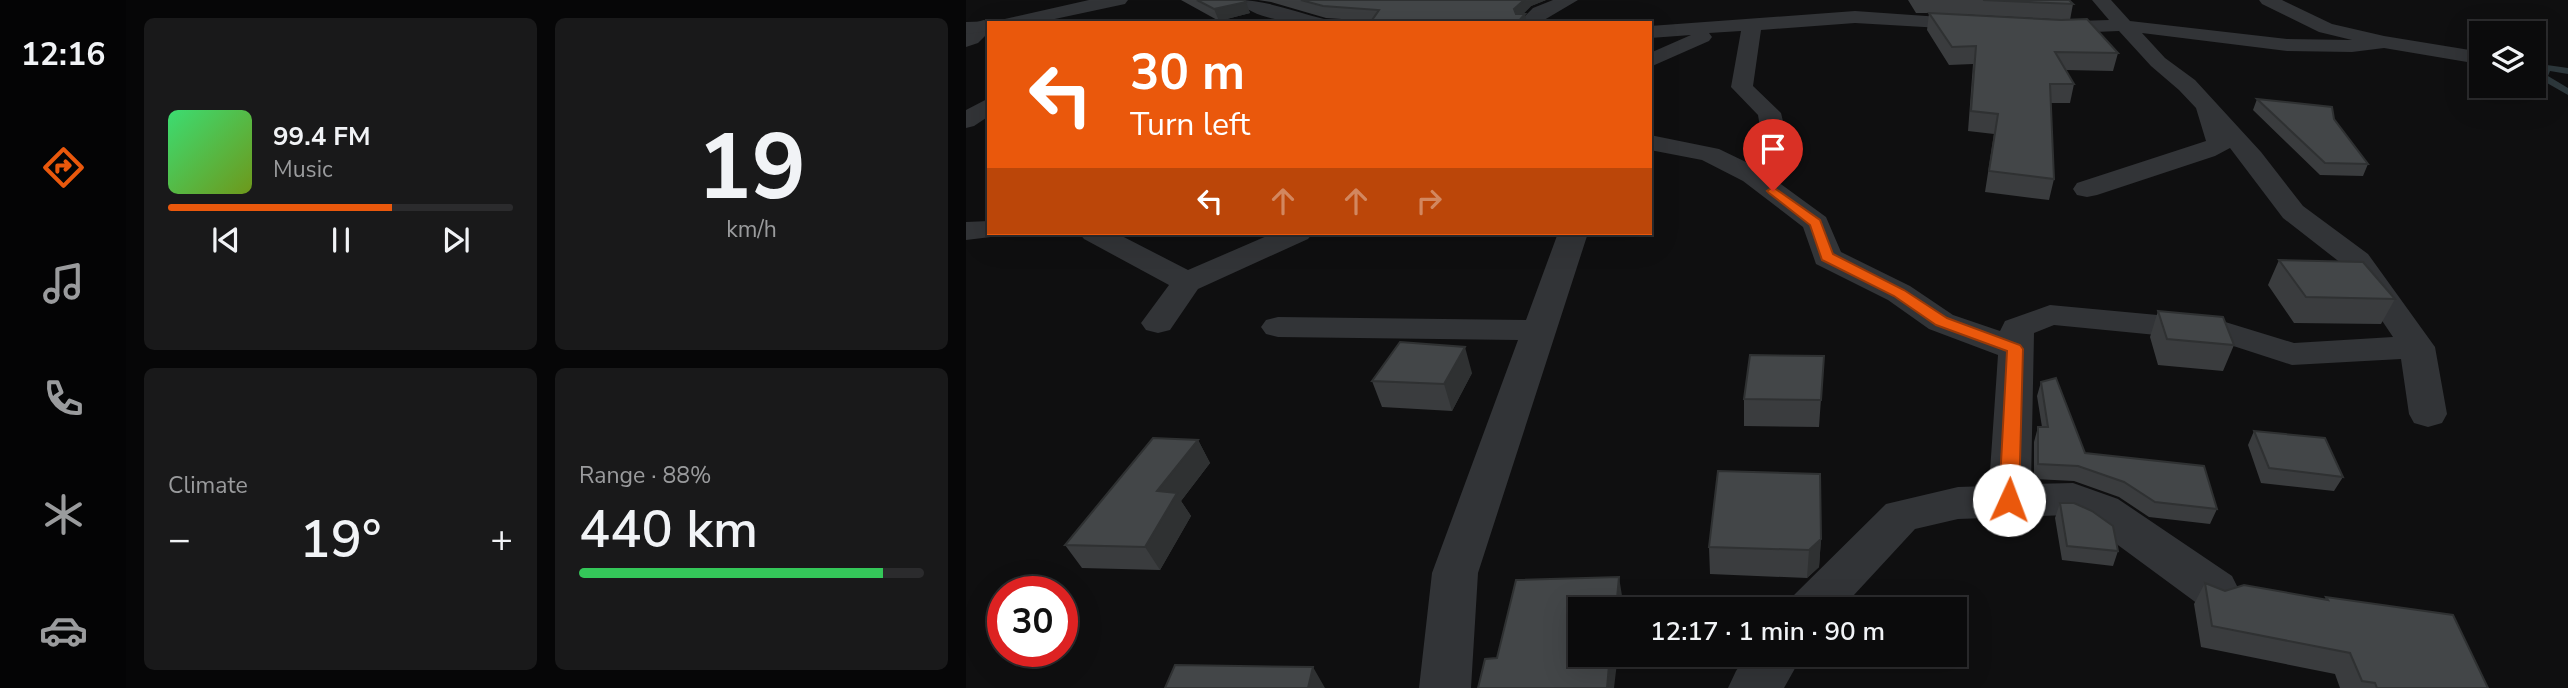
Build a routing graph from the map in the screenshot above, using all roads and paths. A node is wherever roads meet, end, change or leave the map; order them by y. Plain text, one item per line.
1 (1118, 0) edge
2 (1246, 0) edge
3 (1569, 0) edge
4 (1801, 0) edge
5 (2101, 0) edge
6 (2268, 0) edge
7 (1800, 20) junction
8 (1020, 21) edge
9 (1309, 21) edge
10 (1530, 21) edge
11 (1752, 25) junction
12 (2125, 25) junction
13 (979, 26) edge
14 (2000, 27) edge
15 (2023, 27) edge
16 (1725, 28) junction
17 (1652, 32) edge
18 (966, 41) edge
19 (2384, 42) junction
20 (2469, 56) edge
21 (1652, 60) edge
22 (2204, 104) junction
23 (987, 106) edge
24 (966, 121) edge
25 (1652, 142) edge
26 (1752, 175) junction
27 (2087, 189) dead end
28 (987, 230) edge
29 (966, 231) edge
30 (1098, 235) edge
31 (1293, 235) edge
32 (1572, 235) edge
33 (1187, 282) junction
34 (1158, 323) dead end
35 (1278, 327) dead end
36 (1539, 330) junction
37 (2417, 347) junction
38 (2015, 349) junction
39 (2428, 414) dead end
40 (2009, 500) junction
41 (2215, 590) edge
42 (1823, 597) edge
43 (1769, 667) edge
44 (1445, 688) edge
45 (1754, 688) edge

1 - 8 street
2 - 9 street
3 - 10 street
4 - 7 street
5 - 12 street
6 - 19 street
7 - 11 street
7 - 14 street
11 - 16 street
11 - 26 street
12 - 15 street
12 - 19 street
12 - 22 street
13 - 18 street
16 - 17 street
16 - 21 street
19 - 20 street
22 - 27 street
22 - 37 street
23 - 24 street
25 - 26 street
26 - 38 street
28 - 29 street
30 - 33 street
31 - 33 street
32 - 36 street
33 - 34 street
35 - 36 street
36 - 44 street
37 - 38 street
37 - 39 street
38 - 40 street
40 - 41 street
40 - 42 street
43 - 45 street

